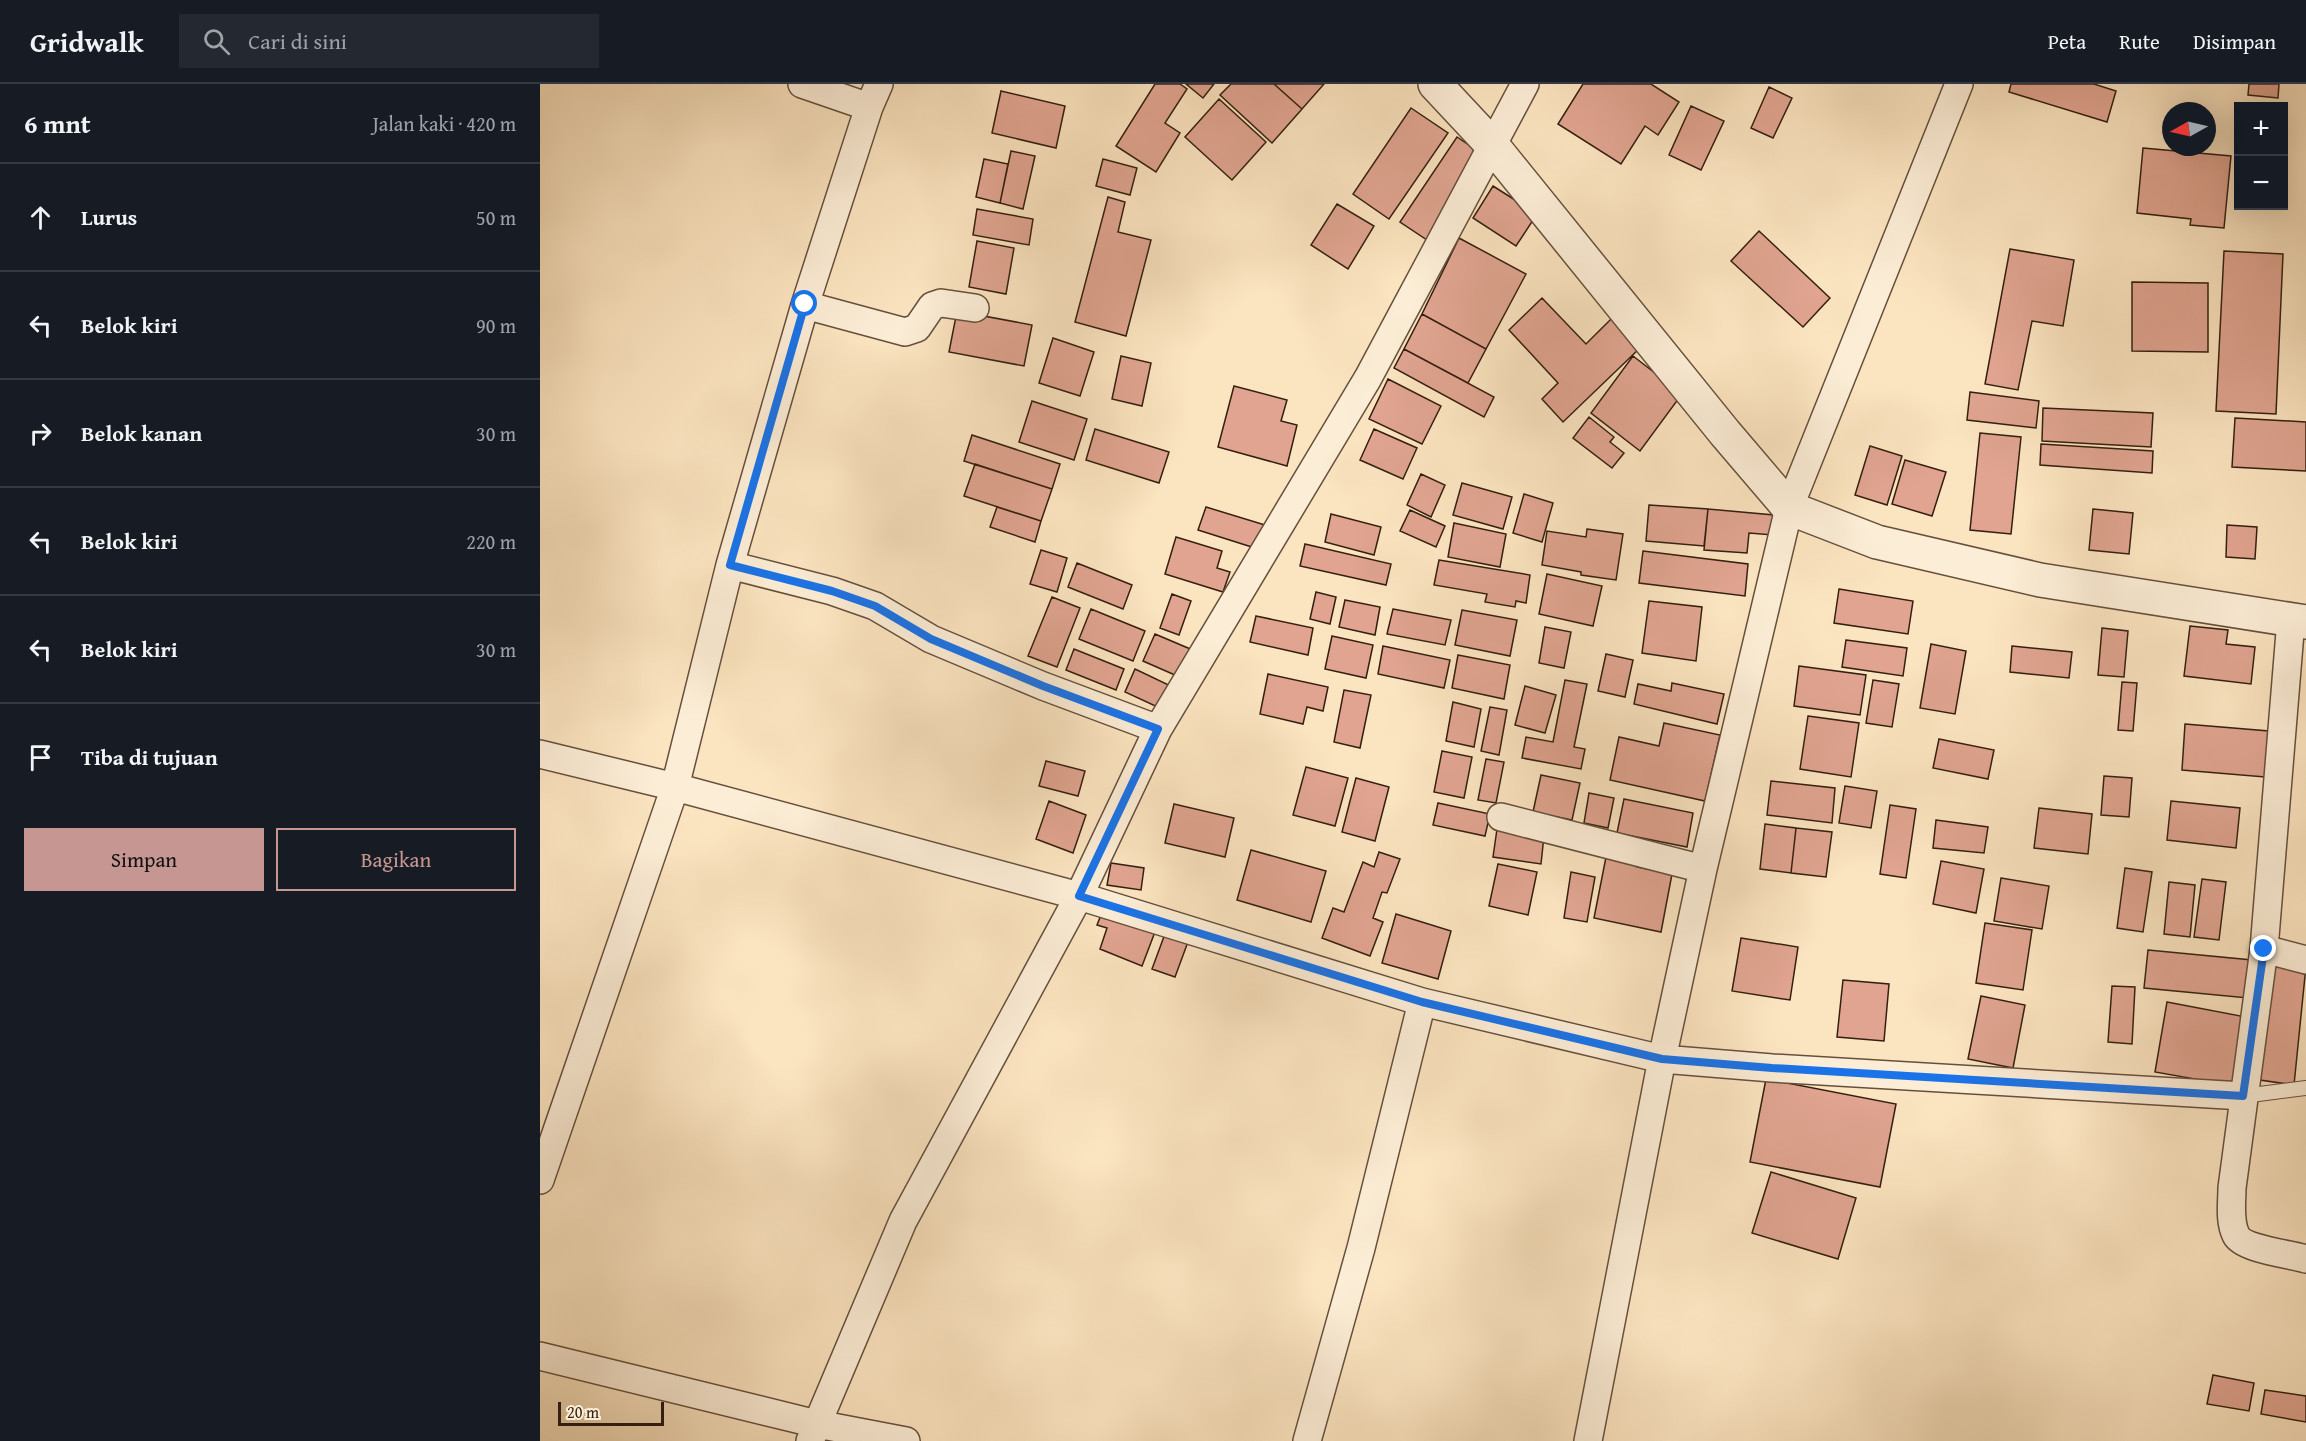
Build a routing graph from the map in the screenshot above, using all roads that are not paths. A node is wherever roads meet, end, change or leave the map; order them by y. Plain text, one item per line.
1 (802, 84) edge
2 (1435, 84) edge
3 (1525, 84) edge
4 (1959, 84) edge
5 (874, 95) edge
6 (1492, 145) junction
7 (805, 304) junction
8 (975, 308) dead end
9 (1789, 508) junction
10 (730, 565) junction
11 (2299, 621) edge
12 (1158, 729) junction
13 (540, 754) edge
14 (675, 787) junction
15 (1501, 817) dead end
16 (1703, 868) junction
17 (1079, 896) junction
18 (2264, 949) junction
19 (2306, 960) edge
20 (1422, 1002) junction
21 (1662, 1059) junction
22 (2306, 1088) edge
23 (2243, 1096) junction
24 (540, 1180) edge
25 (2306, 1259) edge
26 (540, 1356) edge
27 (813, 1432) edge
28 (897, 1440) edge
29 (1307, 1441) edge
30 (1588, 1441) edge

1 - 5 street
2 - 6 street
3 - 6 street
4 - 9 street
5 - 7 street
6 - 9 street
6 - 12 street
7 - 8 street
7 - 10 street
9 - 11 street
9 - 16 street
10 - 12 street
10 - 14 street
11 - 18 street
12 - 17 street
13 - 14 street
14 - 17 street
14 - 24 street
15 - 16 street
16 - 21 street
17 - 20 street
17 - 27 street
18 - 19 street
18 - 23 street
20 - 21 street
20 - 29 street
21 - 23 street
21 - 30 street
22 - 23 lane
23 - 25 street
26 - 27 street
27 - 28 street

